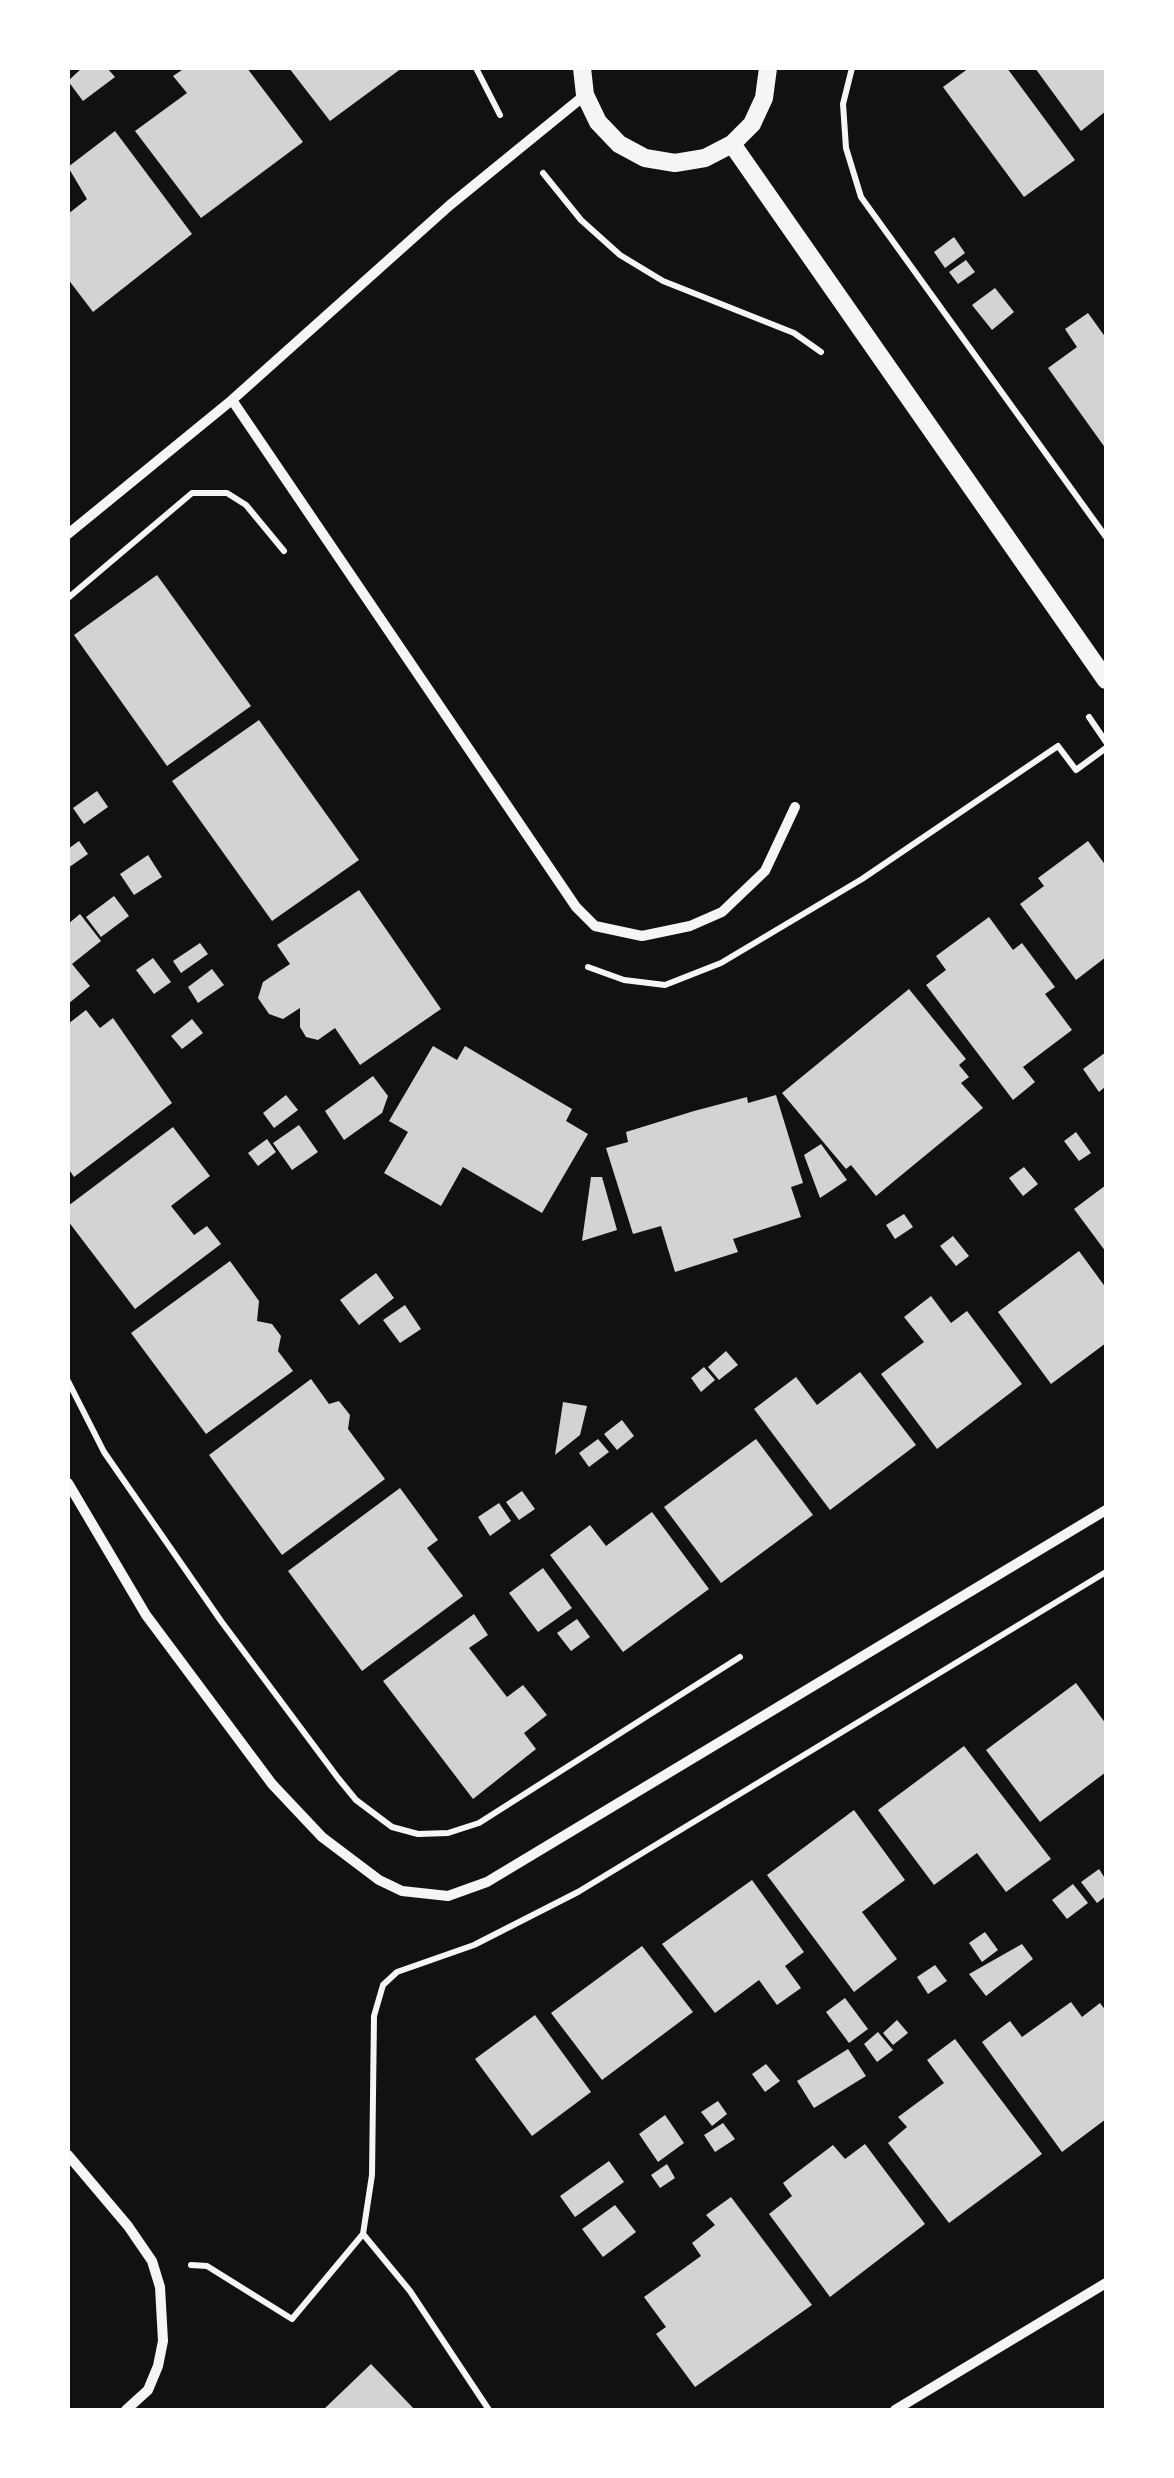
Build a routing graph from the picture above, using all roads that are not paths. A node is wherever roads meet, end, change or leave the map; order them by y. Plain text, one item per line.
1 (582, 68) edge
2 (768, 68) edge
3 (585, 95) junction
4 (732, 144) junction
5 (232, 400) junction
6 (68, 534) edge
7 (1106, 680) edge
8 (794, 807) dead end
9 (68, 1483) edge
10 (1106, 1510) edge
11 (68, 2155) edge
12 (1106, 2282) edge
13 (126, 2410) edge
14 (894, 2410) edge

1 - 3 street
2 - 4 street
3 - 4 street
3 - 5 street
4 - 7 street
5 - 6 street
5 - 8 street
9 - 10 street
11 - 13 street
12 - 14 street

